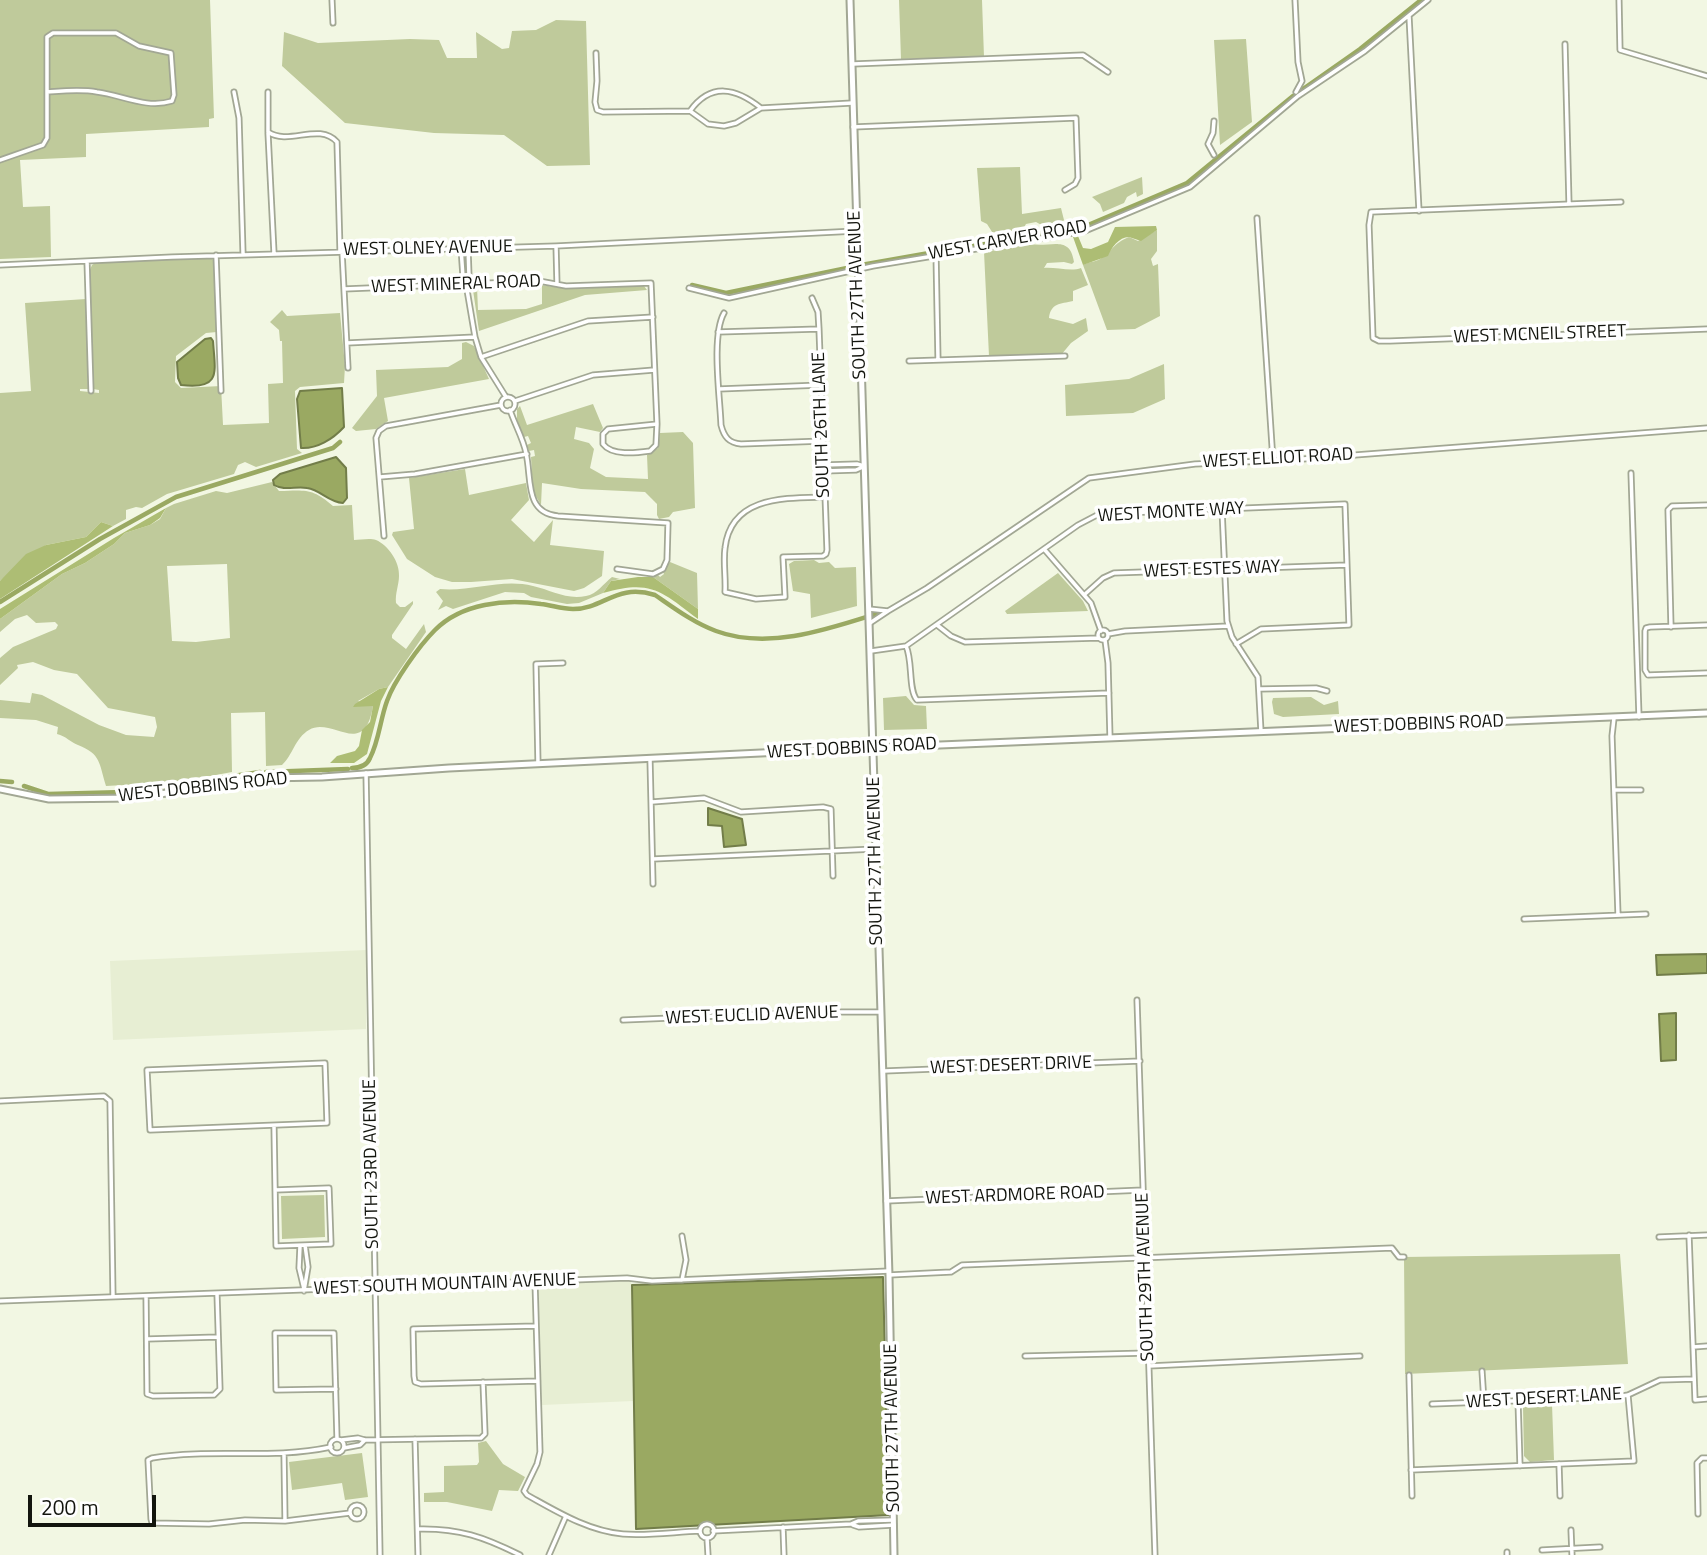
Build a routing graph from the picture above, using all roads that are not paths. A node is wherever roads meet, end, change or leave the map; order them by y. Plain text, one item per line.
1 (332, 0) edge
2 (849, 0) edge
3 (1295, 0) edge
4 (1428, 0) edge
5 (1619, 0) edge
6 (1409, 16) junction
7 (332, 23) dead end
8 (1565, 44) dead end
9 (596, 53) dead end
10 (851, 64) junction
11 (1108, 72) dead end
12 (1707, 76) edge
13 (47, 92) junction
14 (234, 92) dead end
15 (268, 92) dead end
16 (1296, 92) dead end
17 (852, 103) junction
18 (761, 108) junction
19 (690, 111) junction
20 (1214, 121) dead end
21 (853, 127) junction
22 (268, 132) junction
23 (1214, 155) dead end
24 (0, 160) edge
25 (1065, 190) dead end
26 (1621, 202) dead end
27 (1569, 204) junction
28 (1419, 211) junction
29 (1257, 218) dead end
30 (856, 231) junction
31 (556, 246) junction
32 (461, 248) junction
33 (468, 248) junction
34 (341, 251) junction
35 (274, 253) junction
36 (243, 254) junction
37 (936, 254) junction
38 (216, 255) junction
39 (87, 261) junction
40 (0, 265) edge
41 (468, 267) junction
42 (462, 268) junction
43 (857, 269) junction
44 (466, 284) junction
45 (556, 284) junction
46 (690, 288) dead end
47 (344, 289) junction
48 (812, 298) dead end
49 (724, 313) dead end
50 (653, 317) junction
51 (1707, 328) edge
52 (819, 329) junction
53 (718, 332) junction
54 (475, 337) junction
55 (347, 343) junction
56 (1065, 356) dead end
57 (481, 357) junction
58 (939, 360) junction
59 (909, 361) dead end
60 (348, 369) dead end
61 (654, 370) junction
62 (821, 385) junction
63 (719, 389) junction
64 (91, 391) dead end
65 (221, 391) dead end
66 (506, 397) junction
67 (515, 401) junction
68 (501, 405) junction
69 (510, 410) junction
70 (656, 424) junction
71 (1707, 428) edge
72 (822, 441) junction
73 (527, 454) junction
74 (1273, 461) junction
75 (823, 465) junction
76 (864, 466) junction
77 (824, 471) junction
78 (1631, 473) dead end
79 (379, 477) junction
80 (824, 496) junction
81 (1707, 505) edge
82 (1222, 509) junction
83 (384, 536) dead end
84 (1044, 549) junction
85 (1347, 565) junction
86 (617, 569) dead end
87 (1224, 570) junction
88 (1084, 595) junction
89 (888, 611) junction
90 (870, 616) junction
91 (937, 625) junction
92 (1707, 625) edge
93 (1228, 626) junction
94 (1671, 627) junction
95 (1101, 631) junction
96 (1108, 634) junction
97 (1099, 638) junction
98 (1105, 640) junction
99 (1236, 644) junction
100 (906, 646) junction
101 (871, 651) junction
102 (563, 663) dead end
103 (1707, 673) edge
104 (1260, 689) junction
105 (1327, 691) dead end
106 (1109, 692) junction
107 (1707, 713) edge
108 (1639, 717) junction
109 (1614, 718) junction
110 (1261, 732) junction
111 (1110, 738) junction
112 (873, 748) junction
113 (650, 760) junction
114 (538, 764) junction
115 (366, 774) junction
116 (0, 789) edge
117 (1614, 790) junction
118 (1641, 790) dead end
119 (652, 802) junction
120 (875, 849) junction
121 (833, 850) junction
122 (653, 859) junction
123 (833, 876) dead end
124 (653, 884) dead end
125 (1646, 914) dead end
126 (1618, 915) junction
127 (1524, 919) dead end
128 (1137, 1000) dead end
129 (880, 1012) junction
130 (623, 1020) dead end
131 (1140, 1061) junction
132 (882, 1071) junction
133 (0, 1101) edge
134 (274, 1126) junction
135 (275, 1190) junction
136 (1143, 1190) junction
137 (886, 1201) junction
138 (1689, 1235) junction
139 (1707, 1235) edge
140 (682, 1236) dead end
141 (1658, 1237) dead end
142 (303, 1245) junction
143 (1404, 1257) dead end
144 (1145, 1259) junction
145 (889, 1273) junction
146 (682, 1280) junction
147 (535, 1282) junction
148 (374, 1289) junction
149 (304, 1291) junction
150 (217, 1294) junction
151 (146, 1296) junction
152 (113, 1297) junction
153 (0, 1301) edge
154 (536, 1326) junction
155 (218, 1337) junction
156 (147, 1339) junction
157 (1707, 1346) edge
158 (1693, 1347) junction
159 (1148, 1353) junction
160 (1025, 1356) dead end
161 (1360, 1356) dead end
162 (1149, 1366) junction
163 (1482, 1371) dead end
164 (1409, 1375) dead end
165 (1694, 1379) junction
166 (538, 1381) junction
167 (483, 1382) junction
168 (336, 1389) junction
169 (1629, 1395) junction
170 (1707, 1399) edge
171 (1518, 1401) junction
172 (1484, 1402) junction
173 (1433, 1404) dead end
174 (353, 1438) junction
175 (415, 1438) junction
176 (339, 1440) junction
177 (365, 1440) junction
178 (378, 1440) junction
179 (353, 1446) junction
180 (331, 1447) junction
181 (343, 1448) junction
182 (284, 1454) junction
183 (1707, 1458) edge
184 (1559, 1464) junction
185 (1520, 1466) junction
186 (1411, 1470) junction
187 (1412, 1496) dead end
188 (1560, 1496) dead end
189 (350, 1513) dead end
190 (1698, 1514) dead end
191 (566, 1516) junction
192 (285, 1521) junction
193 (895, 1522) junction
194 (783, 1527) junction
195 (418, 1529) junction
196 (1571, 1530) dead end
197 (699, 1531) junction
198 (713, 1531) junction
199 (707, 1538) junction
200 (1600, 1547) dead end
201 (1572, 1548) junction
202 (1542, 1550) dead end
203 (380, 1555) edge
204 (418, 1555) edge
205 (520, 1555) edge
206 (549, 1555) edge
207 (708, 1555) edge
208 (784, 1555) edge
209 (894, 1555) edge
210 (1155, 1555) edge
211 (1572, 1555) edge

1 - 7 street
2 - 10 main road, SOUTH 27TH AVENUE
3 - 16 street
4 - 6 street, WEST CARVER ROAD
5 - 12 street
6 - 28 street
6 - 37 street, WEST CARVER ROAD
8 - 27 street
9 - 19 street
10 - 11 street
10 - 17 main road, SOUTH 27TH AVENUE
13 - 13 street
13 - 24 street
14 - 36 street
15 - 22 street
17 - 18 street
17 - 21 main road, SOUTH 27TH AVENUE
18 - 19 street
18 - 19 street
20 - 23 street
21 - 25 street
21 - 30 main road, SOUTH 27TH AVENUE
22 - 34 street
22 - 35 street
26 - 27 street
27 - 28 street
28 - 51 street, WEST MCNEIL STREET
29 - 74 street
30 - 31 street, WEST OLNEY AVENUE
30 - 43 main road, SOUTH 27TH AVENUE
31 - 33 street, WEST OLNEY AVENUE
31 - 45 street
32 - 33 street, WEST OLNEY AVENUE
32 - 34 street, WEST OLNEY AVENUE
32 - 42 street
33 - 41 street
34 - 35 street, WEST OLNEY AVENUE
34 - 47 street
35 - 36 street, WEST OLNEY AVENUE
36 - 38 street, WEST OLNEY AVENUE
37 - 43 street, WEST CARVER ROAD
37 - 58 street
38 - 39 street, WEST OLNEY AVENUE
38 - 65 street
39 - 40 street, WEST OLNEY AVENUE
39 - 64 street
41 - 42 street
41 - 44 street
42 - 44 street
43 - 46 street, WEST CARVER ROAD
43 - 76 main road, SOUTH 27TH AVENUE
44 - 45 street, WEST MINERAL ROAD
44 - 47 street, WEST MINERAL ROAD
44 - 54 street
45 - 50 street, WEST MINERAL ROAD
47 - 55 street
48 - 52 street, SOUTH 26TH LANE
49 - 53 street
50 - 57 street
50 - 61 street
52 - 53 street
52 - 62 street, SOUTH 26TH LANE
53 - 63 street
54 - 55 street
54 - 57 street
55 - 60 street
56 - 58 street
57 - 66 street
58 - 59 street
61 - 67 street
61 - 70 street
62 - 63 street
62 - 72 street, SOUTH 26TH LANE
63 - 72 street
66 - 67 street
66 - 68 street
67 - 69 street
68 - 69 street
68 - 79 street
69 - 73 street
70 - 70 street
71 - 74 street, WEST ELLIOT ROAD
72 - 75 street, SOUTH 26TH LANE
73 - 79 street
73 - 86 street
74 - 89 street, WEST ELLIOT ROAD
75 - 76 street
75 - 77 street, SOUTH 26TH LANE
76 - 77 street
76 - 90 main road, SOUTH 27TH AVENUE
77 - 80 street, SOUTH 26TH LANE
78 - 108 street
79 - 83 street
80 - 80 street, SOUTH 26TH LANE
81 - 94 street
82 - 84 street, WEST MONTE WAY
82 - 85 street, WEST MONTE WAY
82 - 87 street
84 - 88 street
84 - 91 street, WEST MONTE WAY
85 - 87 street, WEST ESTES WAY
85 - 99 street
87 - 88 street, WEST ESTES WAY
87 - 93 street
88 - 95 street
89 - 90 street
89 - 90 street, WEST ELLIOT ROAD
90 - 101 main road, SOUTH 27TH AVENUE
91 - 97 street
91 - 100 street, WEST MONTE WAY
92 - 94 street
93 - 96 street
93 - 99 street
94 - 103 street
95 - 96 street
95 - 97 street
96 - 98 street
97 - 98 street
98 - 106 street
99 - 104 street
100 - 101 street, WEST MONTE WAY
100 - 106 street
101 - 112 main road, SOUTH 27TH AVENUE
102 - 114 street
104 - 105 street
104 - 110 street
106 - 111 street
107 - 108 main road, WEST DOBBINS ROAD
108 - 109 main road, WEST DOBBINS ROAD
109 - 110 main road, WEST DOBBINS ROAD
109 - 117 street
110 - 111 main road, WEST DOBBINS ROAD
111 - 112 main road, WEST DOBBINS ROAD
112 - 113 main road, WEST DOBBINS ROAD
112 - 120 main road, SOUTH 27TH AVENUE
113 - 114 main road, WEST DOBBINS ROAD
113 - 119 street
114 - 115 main road, WEST DOBBINS ROAD
115 - 116 main road, WEST DOBBINS ROAD
115 - 148 street, SOUTH 23RD AVENUE
117 - 118 street
117 - 126 street
119 - 121 street
119 - 122 street
120 - 121 street
120 - 129 main road, SOUTH 27TH AVENUE
121 - 122 street
121 - 123 street
122 - 124 street
125 - 126 street
126 - 127 street
128 - 131 street, SOUTH 29TH AVENUE
129 - 130 street, WEST EUCLID AVENUE
129 - 132 main road, SOUTH 27TH AVENUE
131 - 132 street, WEST DESERT DRIVE
131 - 136 street, SOUTH 29TH AVENUE
132 - 137 main road, SOUTH 27TH AVENUE
133 - 152 street
134 - 134 street
134 - 135 street
135 - 142 street
135 - 142 street
136 - 137 street, WEST ARDMORE ROAD
136 - 144 street, SOUTH 29TH AVENUE
137 - 145 main road, SOUTH 27TH AVENUE
138 - 139 street
138 - 141 street
138 - 158 street
140 - 146 street
142 - 149 street
142 - 149 street
143 - 144 street, WEST SOUTH MOUNTAIN AVENUE
144 - 145 street, WEST SOUTH MOUNTAIN AVENUE
144 - 159 street, SOUTH 29TH AVENUE
145 - 146 street, WEST SOUTH MOUNTAIN AVENUE
145 - 193 main road, SOUTH 27TH AVENUE
146 - 147 street, WEST SOUTH MOUNTAIN AVENUE
147 - 148 street, WEST SOUTH MOUNTAIN AVENUE
147 - 154 street
148 - 149 street, WEST SOUTH MOUNTAIN AVENUE
148 - 178 street, SOUTH 23RD AVENUE
149 - 150 street, WEST SOUTH MOUNTAIN AVENUE
150 - 151 street, WEST SOUTH MOUNTAIN AVENUE
150 - 155 street
151 - 152 street, WEST SOUTH MOUNTAIN AVENUE
151 - 156 street
152 - 153 street, WEST SOUTH MOUNTAIN AVENUE
154 - 166 street
154 - 167 street
155 - 156 street
155 - 156 street
157 - 158 street
158 - 165 street
159 - 160 street
159 - 162 street, SOUTH 29TH AVENUE
161 - 162 street
162 - 210 street, SOUTH 29TH AVENUE
163 - 172 street
164 - 186 street
165 - 169 street, WEST DESERT LANE
165 - 170 street
166 - 167 street
166 - 191 street
167 - 175 street
168 - 168 street
168 - 176 street
169 - 171 street, WEST DESERT LANE
169 - 184 street
171 - 172 street, WEST DESERT LANE
171 - 185 street
172 - 173 street, WEST DESERT LANE
174 - 176 street
174 - 177 street
174 - 179 street
175 - 178 street
175 - 195 street
176 - 180 street
176 - 181 street
177 - 178 street
177 - 179 street
178 - 203 street, SOUTH 23RD AVENUE
179 - 181 street
180 - 181 street
180 - 182 street
182 - 192 street
182 - 192 street
183 - 190 street
184 - 185 street
184 - 188 street
185 - 186 street
186 - 187 street
189 - 192 street
191 - 197 street
191 - 206 street
193 - 194 street
193 - 209 main road, SOUTH 27TH AVENUE
194 - 198 street
194 - 208 street
195 - 204 street
195 - 205 street
196 - 201 street
197 - 198 street
197 - 199 street
198 - 199 street
199 - 207 street
200 - 201 street
201 - 202 street
201 - 211 street

